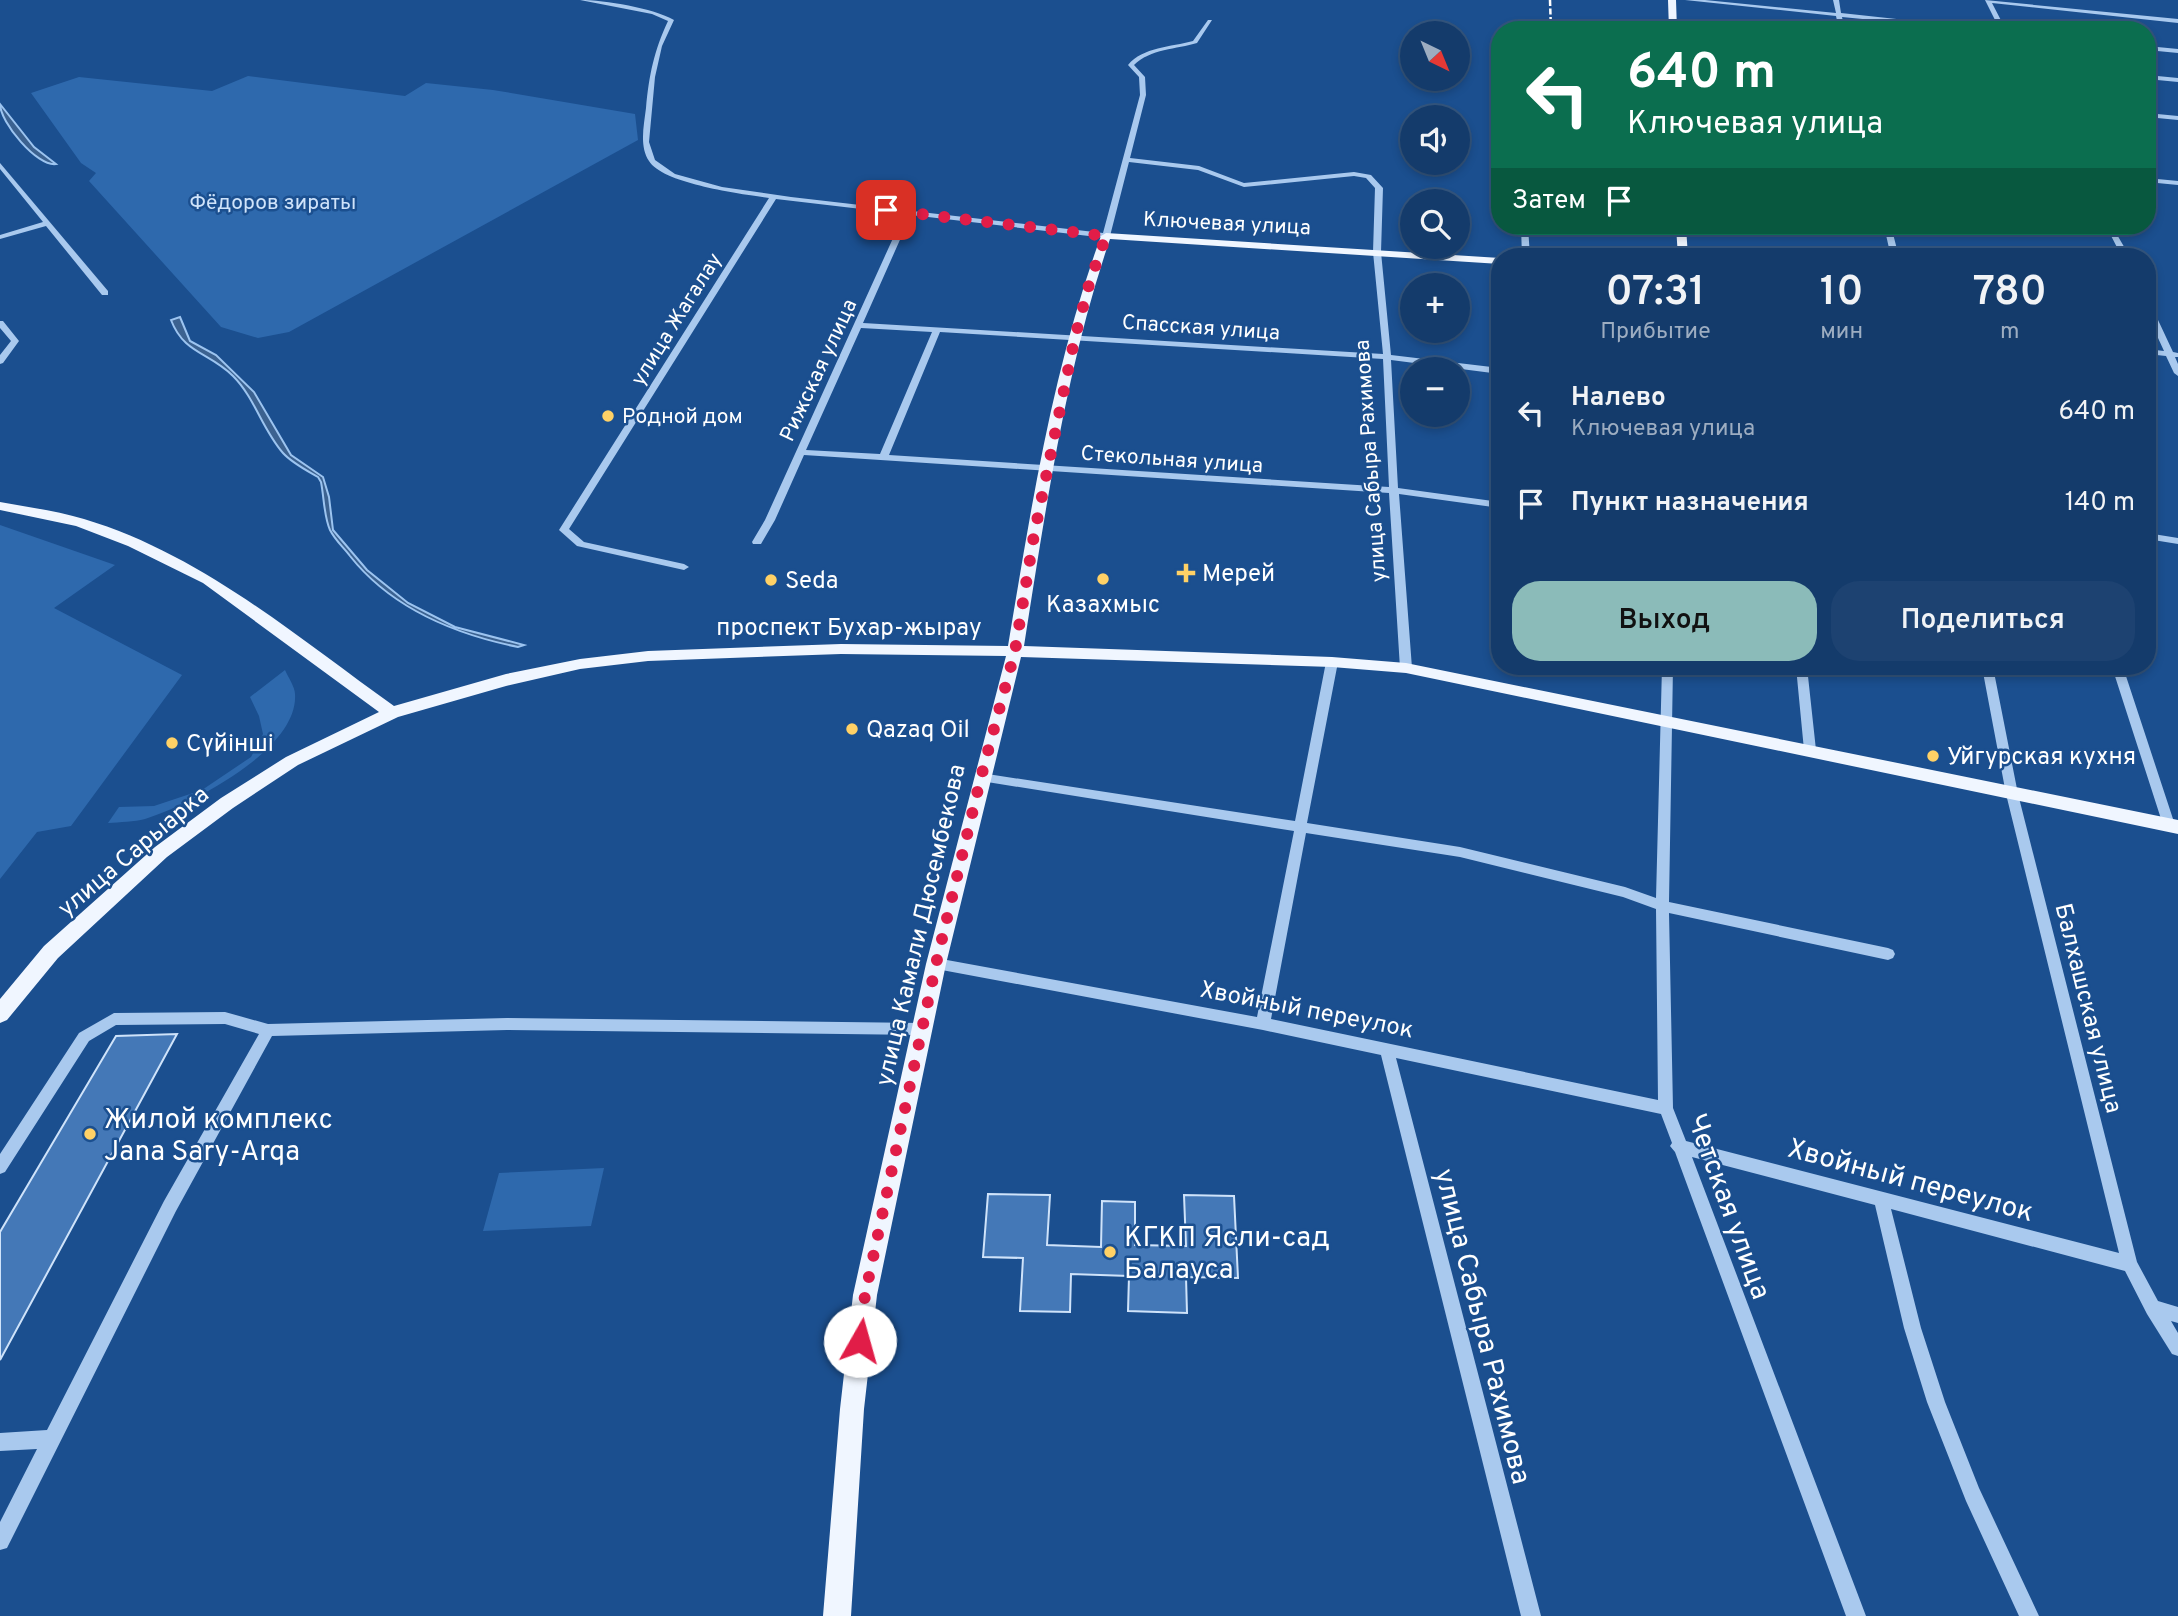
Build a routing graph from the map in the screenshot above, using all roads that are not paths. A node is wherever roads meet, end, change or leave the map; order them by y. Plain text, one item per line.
1 (583, 0) edge
2 (1672, 0) edge
3 (1688, 0) edge
4 (1836, 0) edge
5 (1988, 1) edge
6 (1758, 3) edge
7 (1839, 14) junction
8 (1210, 21) dead end
9 (1672, 21) edge
10 (1840, 21) edge
11 (1907, 21) edge
12 (1998, 21) edge
13 (2178, 21) edge
14 (2156, 48) edge
15 (2178, 51) edge
16 (2156, 78) edge
17 (2178, 80) edge
18 (2156, 116) edge
19 (2178, 118) edge
20 (1128, 160) junction
21 (0, 165) edge
22 (2156, 181) edge
23 (2178, 183) edge
24 (774, 197) junction
25 (909, 212) junction
26 (46, 224) junction
27 (1106, 236) junction
28 (0, 237) edge
29 (1377, 252) junction
30 (1491, 260) edge
31 (105, 293) dead end
32 (2156, 322) edge
33 (0, 323) edge
34 (858, 325) junction
35 (937, 331) junction
36 (1075, 337) junction
37 (2156, 352) edge
38 (2174, 355) edge
39 (1387, 356) junction
40 (0, 361) edge
41 (1491, 370) edge
42 (2178, 373) edge
43 (800, 452) junction
44 (883, 458) junction
45 (1047, 469) junction
46 (1394, 490) junction
47 (1491, 504) edge
48 (0, 506) edge
49 (2156, 537) edge
50 (2178, 541) edge
51 (757, 542) dead end
52 (684, 568) dead end
53 (1015, 651) junction
54 (1332, 662) junction
55 (1406, 668) junction
56 (1668, 675) edge
57 (1802, 675) edge
58 (1990, 675) edge
59 (2120, 675) edge
60 (392, 713) junction
61 (1666, 721) junction
62 (1810, 750) junction
63 (981, 777) junction
64 (2012, 794) junction
65 (1300, 825) junction
66 (2173, 826) edge
67 (1662, 906) junction
68 (1888, 954) dead end
69 (936, 964) junction
70 (0, 1014) edge
71 (1264, 1024) junction
72 (922, 1029) junction
73 (268, 1030) junction
74 (1387, 1049) junction
75 (1666, 1108) junction
76 (1678, 1146) junction
77 (0, 1167) edge
78 (1881, 1199) junction
79 (2130, 1264) junction
80 (2153, 1308) junction
81 (2178, 1315) edge
82 (2178, 1348) edge
83 (51, 1438) junction
84 (0, 1442) edge
85 (0, 1541) edge
86 (837, 1616) edge
87 (1531, 1616) edge
88 (1856, 1616) edge
89 (2029, 1616) edge

1 - 24 street, Ключевая улица
2 - 9 main road
3 - 6 street
4 - 7 street
5 - 12 street
5 - 13 street
6 - 7 street
7 - 10 street
7 - 11 street
8 - 20 street, улица Камали Дюсембекова
14 - 15 street
16 - 17 street
18 - 19 street
20 - 27 street, улица Камали Дюсембекова
20 - 29 street
21 - 26 street
22 - 23 street
24 - 25 street, Ключевая улица
24 - 52 street, улица Жагалау
25 - 27 street, Ключевая улица
25 - 34 street, Рижская улица
26 - 28 street
26 - 31 street
27 - 29 main road, Ключевая улица
27 - 36 main road, улица Камали Дюсембекова
29 - 30 main road, Ключевая улица
29 - 39 street, улица Сабыра Рахимова
32 - 38 street
33 - 40 street
34 - 35 street, Спасская улица
34 - 43 street, Рижская улица
35 - 36 street, Спасская улица
35 - 44 street
36 - 39 street, Спасская улица
36 - 45 main road, улица Камали Дюсембекова
37 - 38 street
38 - 42 street
39 - 41 street, Спасская улица
39 - 46 street, улица Сабыра Рахимова
43 - 44 street, Стекольная улица
43 - 51 street, Рижская улица
44 - 45 street, Стекольная улица
45 - 46 street, Стекольная улица
45 - 53 main road, улица Камали Дюсембекова
46 - 47 street, Стекольная улица
46 - 55 street, улица Сабыра Рахимова
48 - 60 main road
49 - 50 street
53 - 54 main road, проспект Бухар-жырау
53 - 60 main road, проспект Бухар-жырау
53 - 63 main road, улица Камали Дюсембекова
54 - 55 main road, проспект Бухар-жырау
54 - 65 street
55 - 61 main road, проспект Бухар-жырау
56 - 61 street, Четская улица
57 - 62 street
58 - 64 street, Балхашская улица
59 - 66 street
60 - 70 main road, улица Сарыарка
61 - 62 main road, проспект Бухар-жырау
61 - 67 street, Четская улица
62 - 64 main road, проспект Бухар-жырау
63 - 65 street
63 - 69 main road, улица Камали Дюсембекова
64 - 66 main road, проспект Бухар-жырау
64 - 79 street, Балхашская улица
65 - 67 street
65 - 71 street
67 - 68 street
67 - 75 street, Четская улица
69 - 71 street, Хвойный переулок
69 - 72 main road, улица Камали Дюсембекова
71 - 74 street, Хвойный переулок
72 - 73 street
72 - 86 main road, улица Камали Дюсембекова
73 - 77 street
73 - 83 street
74 - 75 street, Хвойный переулок
74 - 87 street, улица Сабыра Рахимова
75 - 76 street, Четская улица
76 - 78 street, Хвойный переулок
76 - 88 street, Четская улица
78 - 79 street, Хвойный переулок
78 - 89 street
79 - 80 street, Балхашская улица
80 - 81 street
80 - 82 street, Балхашская улица
83 - 84 street
83 - 85 street

